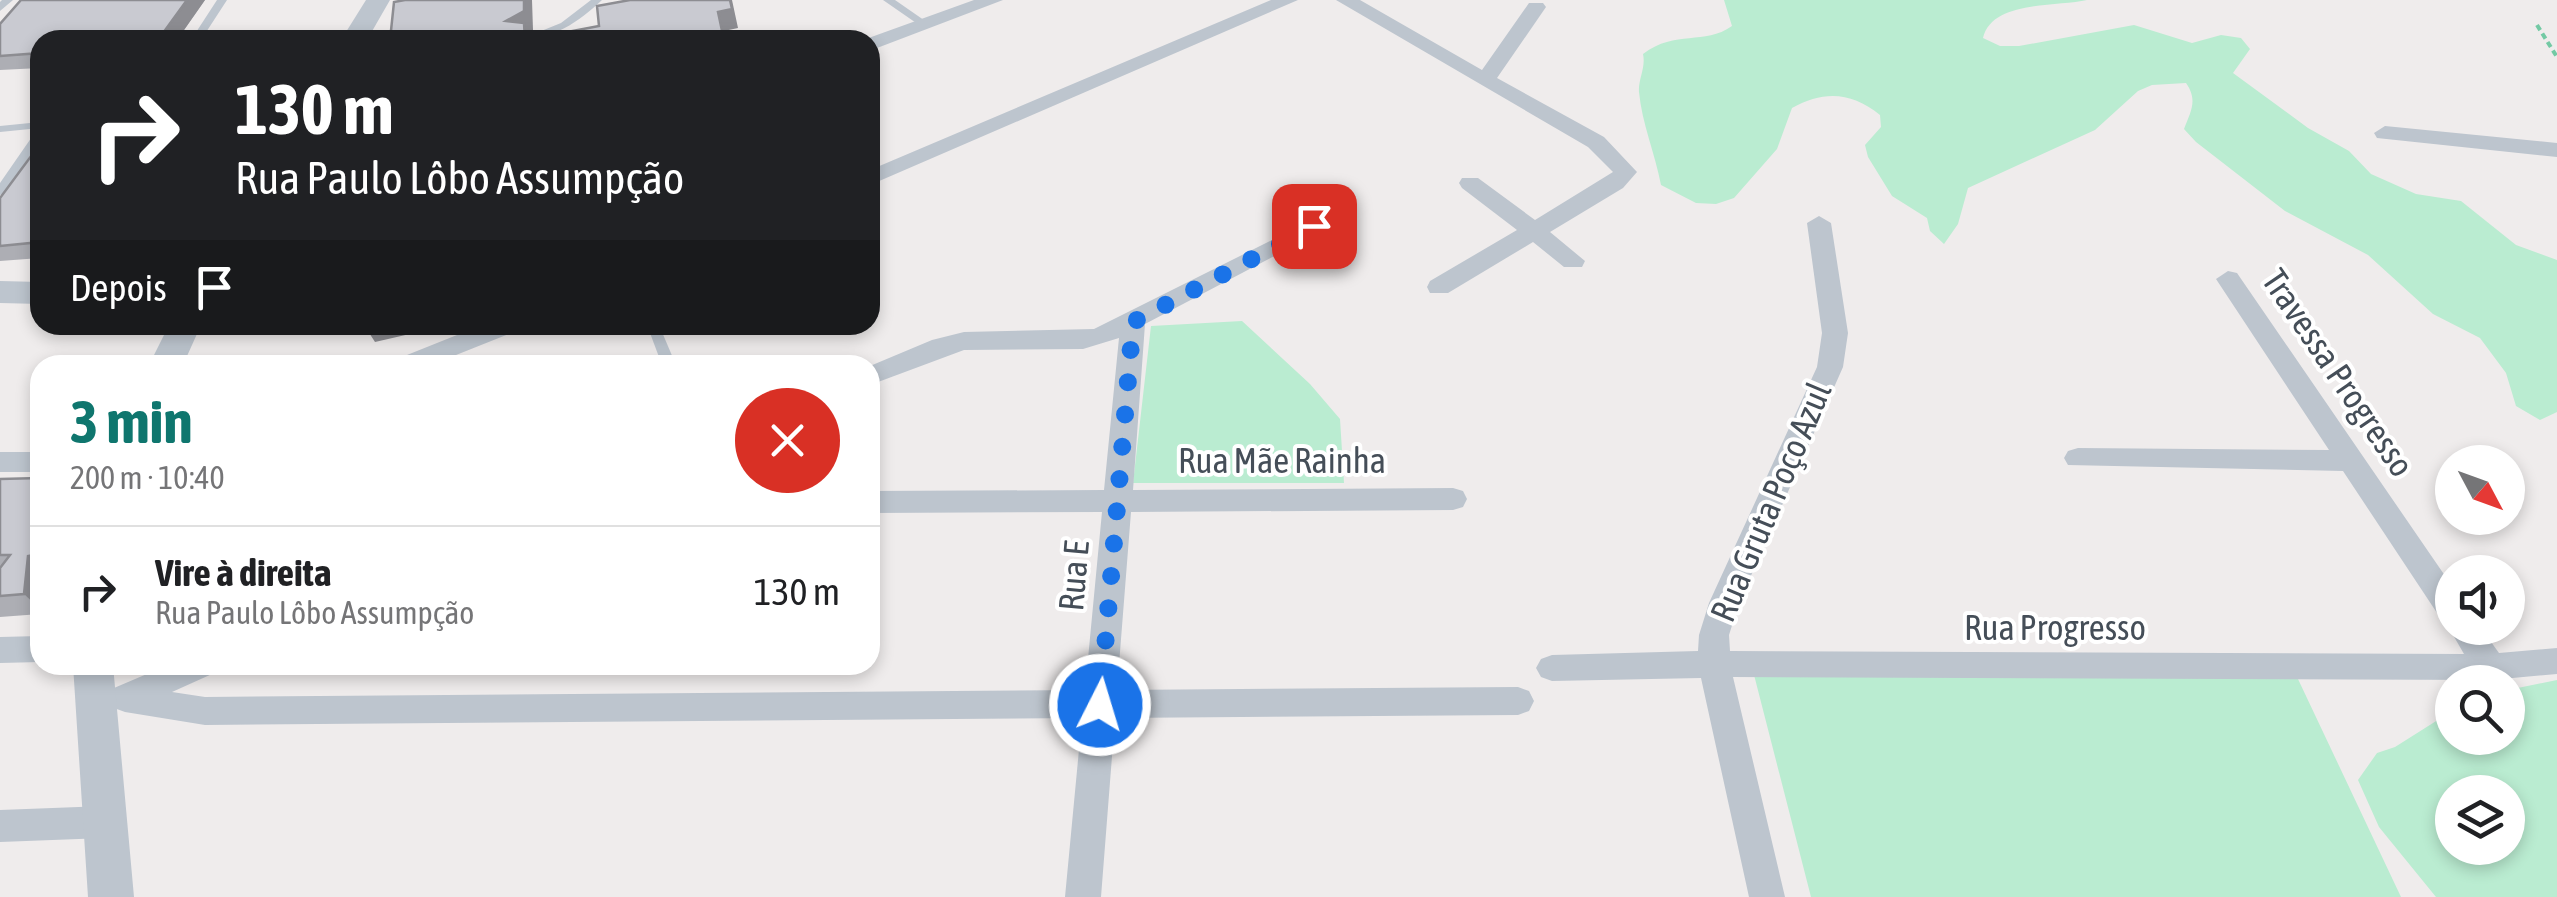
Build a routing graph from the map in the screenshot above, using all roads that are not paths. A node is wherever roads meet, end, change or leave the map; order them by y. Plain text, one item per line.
1 (8, 0) edge
2 (222, 0) edge
3 (378, 0) edge
4 (597, 0) edge
5 (888, 0) edge
6 (994, 0) edge
7 (1288, 0) edge
8 (1355, 2) edge
9 (0, 8) edge
10 (1536, 8) dead end
11 (926, 25) junction
12 (202, 30) edge
13 (360, 30) edge
14 (550, 30) edge
15 (880, 41) edge
16 (1484, 80) junction
17 (0, 129) edge
18 (30, 129) edge
19 (2385, 133) dead end
20 (30, 144) edge
21 (2557, 150) edge
22 (880, 174) edge
23 (1470, 183) dead end
24 (0, 191) edge
25 (1820, 223) dead end
26 (1314, 226) dead end
27 (1534, 230) junction
28 (1573, 261) dead end
29 (2228, 279) dead end
30 (1439, 287) dead end
31 (0, 292) edge
32 (30, 293) edge
33 (1133, 322) junction
34 (482, 335) edge
35 (431, 355) edge
36 (880, 372) edge
37 (2078, 458) dead end
38 (2354, 460) junction
39 (0, 462) edge
40 (30, 462) edge
41 (1119, 499) junction
42 (1454, 499) dead end
43 (880, 502) edge
44 (2435, 584) edge
45 (30, 649) edge
46 (0, 650) edge
47 (2557, 660) edge
48 (1714, 664) junction
49 (2510, 665) edge
50 (2435, 667) edge
51 (1552, 668) dead end
52 (98, 675) edge
53 (177, 675) edge
54 (1518, 701) dead end
55 (111, 703) junction
56 (1100, 705) junction
57 (104, 822) junction
58 (0, 826) edge
59 (111, 897) edge
60 (1083, 897) edge
61 (1768, 897) edge

1 - 9 lane
2 - 12 lane
3 - 13 street
4 - 14 lane
5 - 11 lane
6 - 11 street
7 - 22 street
8 - 16 street
10 - 16 street
11 - 15 street
16 - 27 street
17 - 18 lane
19 - 21 street
20 - 24 lane
23 - 27 street
25 - 48 street, Rua Gruta Poço Azul
26 - 33 street
27 - 28 street
27 - 30 street
29 - 38 street, Travessa Progresso
31 - 32 street
33 - 36 street
33 - 41 street, Rua E
34 - 35 street
37 - 38 street
38 - 44 street, Travessa Progresso
39 - 40 street
41 - 42 street, Rua Mãe Rainha
41 - 43 street, Rua Mãe Rainha
41 - 56 street, Rua E
45 - 46 street
47 - 49 street, Rua Progresso
48 - 50 street, Rua Progresso
48 - 51 street, Rua Progresso
48 - 61 street, Rua Gruta Poço Azul
52 - 55 street
53 - 55 street
54 - 56 street
55 - 56 street
55 - 57 street
56 - 60 street, Rua E
57 - 58 street
57 - 59 street

